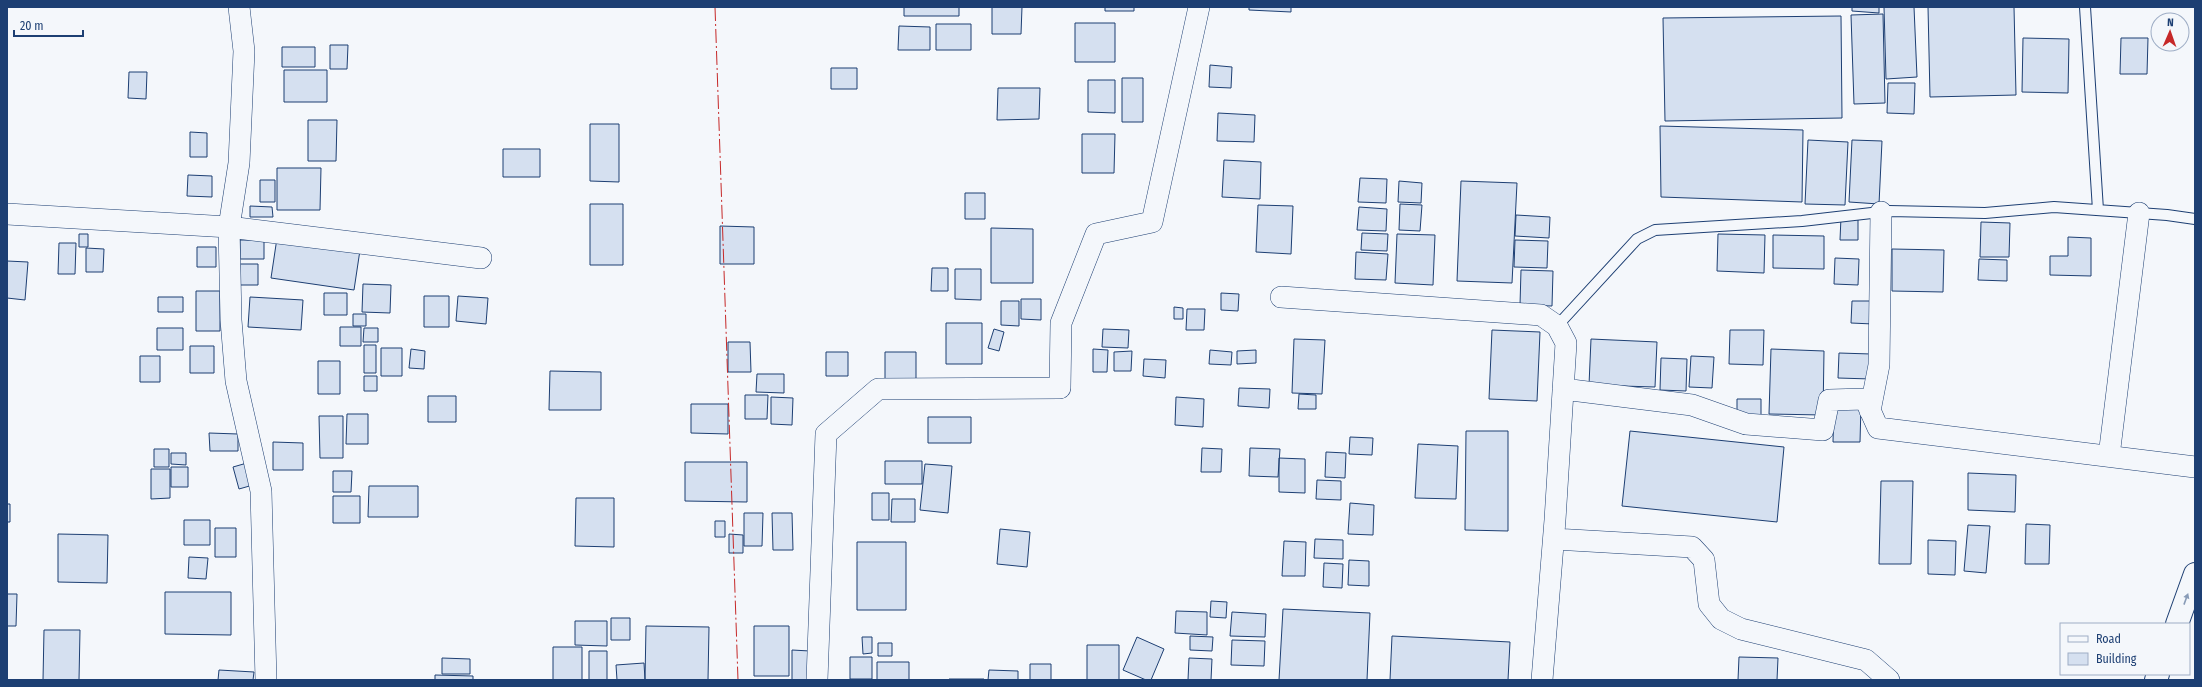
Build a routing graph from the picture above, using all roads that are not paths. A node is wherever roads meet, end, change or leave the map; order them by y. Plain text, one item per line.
1 (239, 7) edge
2 (1199, 7) edge
3 (2085, 7) edge
4 (2098, 210) junction
5 (1881, 212) junction
6 (2139, 213) junction
7 (7, 214) edge
8 (2195, 219) edge
9 (229, 227) junction
10 (481, 258) dead end
11 (1281, 297) dead end
12 (1557, 326) junction
13 (1563, 389) junction
14 (1870, 411) junction
15 (2109, 456) junction
16 (2195, 467) edge
17 (1554, 539) junction
18 (2195, 574) edge
19 (2177, 623) edge
20 (266, 680) edge
21 (817, 680) edge
22 (1542, 680) edge
23 (1889, 680) edge

1 - 9 street
2 - 21 street
3 - 4 lane
4 - 5 lane
4 - 6 lane
5 - 12 lane
5 - 14 street
6 - 8 lane
6 - 15 street
7 - 9 street
9 - 10 street
9 - 20 street
11 - 12 street
12 - 13 street
13 - 14 street
13 - 17 street
14 - 15 street
15 - 16 street
17 - 22 street
17 - 23 street
19 -> 18 highway

